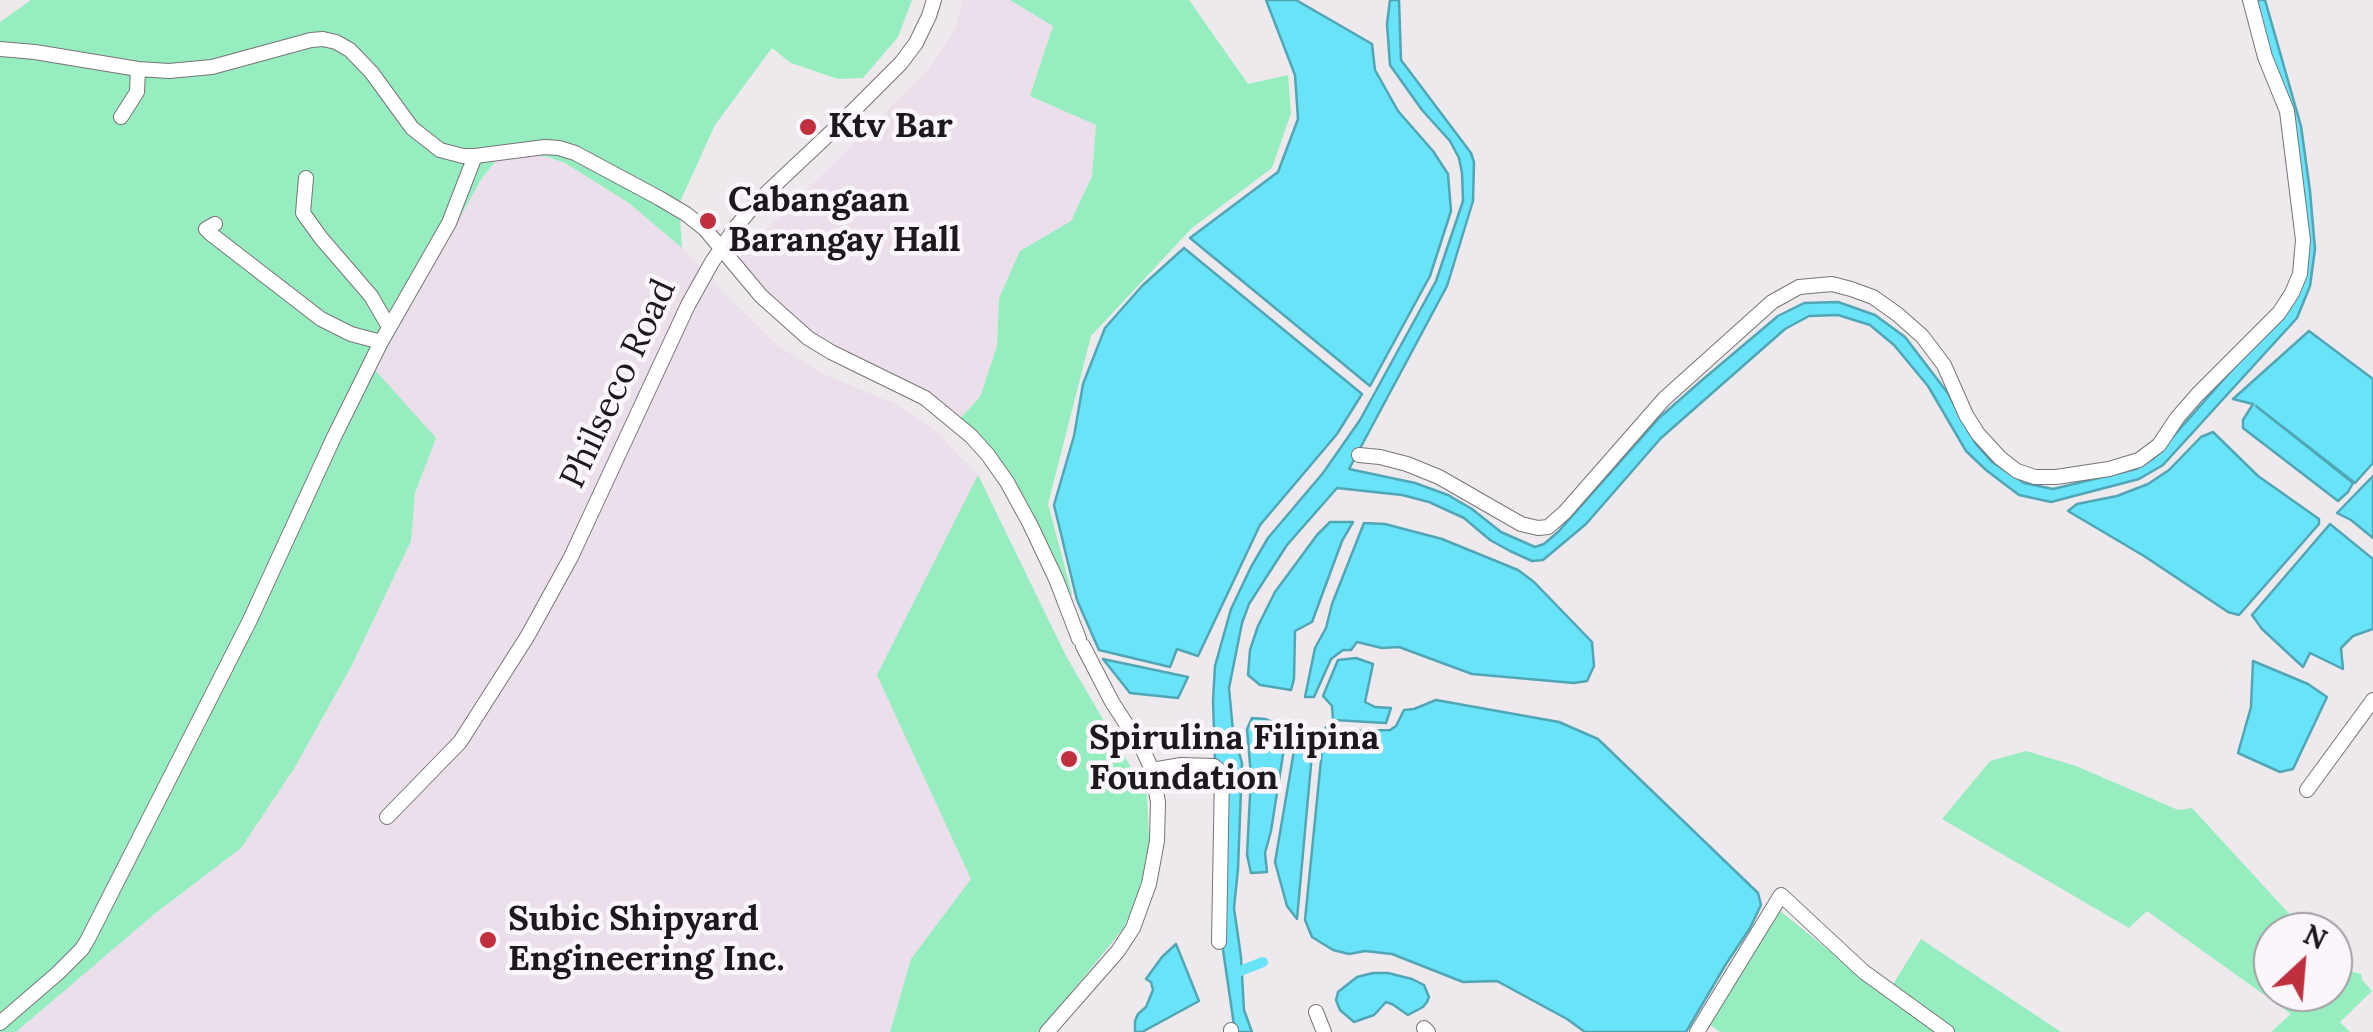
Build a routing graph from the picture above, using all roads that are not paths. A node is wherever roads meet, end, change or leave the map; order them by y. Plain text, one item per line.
1 (934, 0) edge
2 (2250, 0) edge
3 (0, 49) edge
4 (138, 70) junction
5 (121, 117) dead end
6 (475, 156) junction
7 (306, 178) dead end
8 (214, 224) dead end
9 (722, 247) junction
10 (389, 327) junction
11 (381, 342) junction
12 (1359, 455) dead end
13 (2373, 700) edge
14 (1152, 770) junction
15 (2306, 790) dead end
16 (386, 817) dead end
17 (1219, 942) dead end
18 (1316, 1012) dead end
19 (0, 1023) edge
20 (1047, 1032) edge
21 (1324, 1032) edge
22 (1698, 1032) edge
23 (1947, 1032) edge

1 - 9 street, Philseco Road
2 - 12 street
3 - 4 street
4 - 5 street
4 - 6 street
6 - 9 street
6 - 10 street
7 - 10 street
8 - 11 street
9 - 14 street
9 - 16 street, Philseco Road
10 - 11 street
11 - 19 street
13 - 15 street
14 - 17 street
14 - 20 street
18 - 21 street
22 - 23 street

